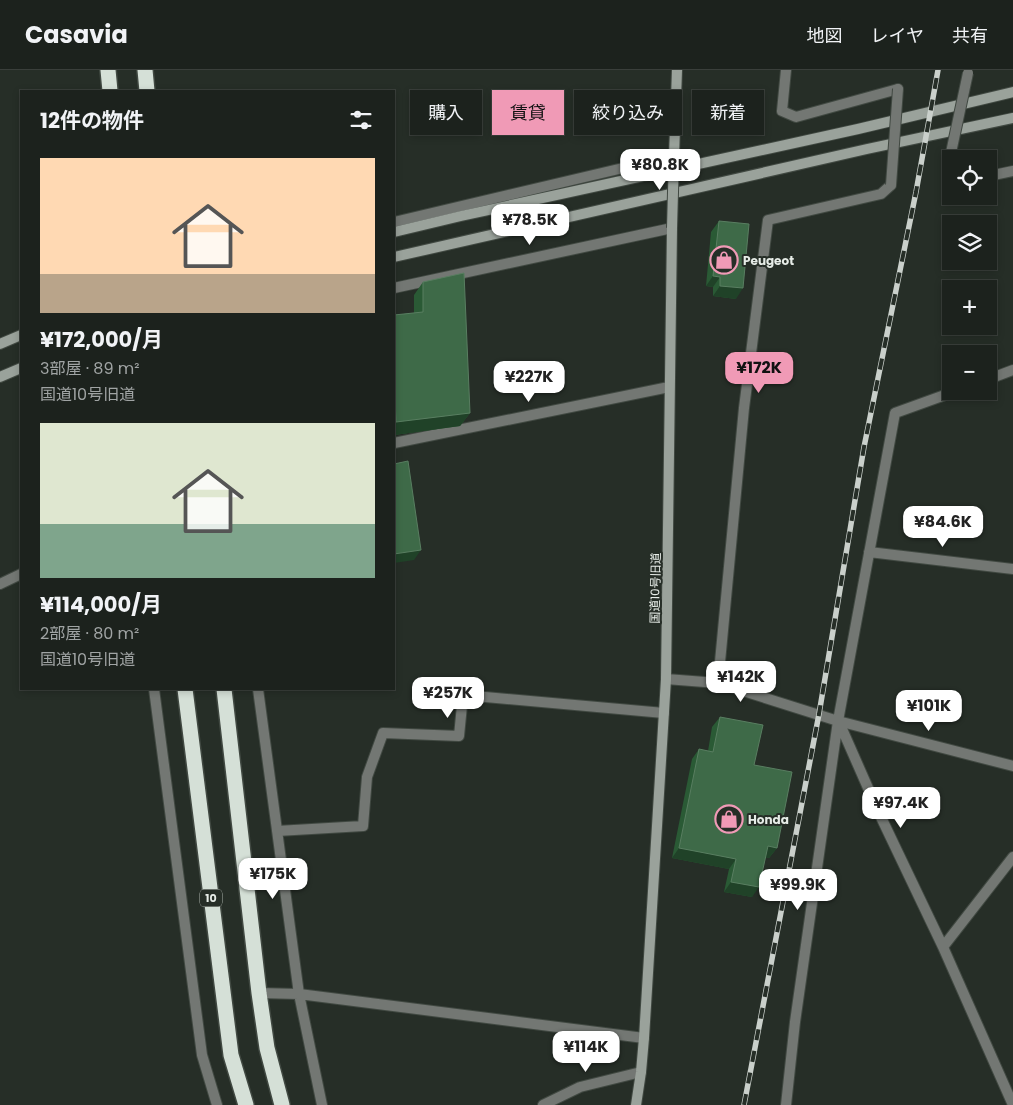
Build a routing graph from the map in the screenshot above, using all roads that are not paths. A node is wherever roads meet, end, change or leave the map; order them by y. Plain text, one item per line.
1 (108, 70) edge
2 (145, 70) edge
3 (677, 70) edge
4 (786, 70) edge
5 (968, 72) edge
6 (110, 90) edge
7 (147, 90) edge
8 (1013, 92) edge
9 (1013, 118) edge
10 (953, 150) edge
11 (674, 156) junction
12 (1013, 171) edge
13 (997, 174) edge
14 (395, 222) edge
15 (672, 228) junction
16 (395, 232) edge
17 (395, 257) edge
18 (395, 288) edge
19 (20, 334) edge
20 (3, 343) edge
21 (20, 368) edge
22 (1013, 370) edge
23 (997, 376) edge
24 (0, 377) edge
25 (670, 387) junction
26 (942, 396) edge
27 (395, 443) edge
28 (869, 552) junction
29 (1013, 569) edge
30 (20, 574) edge
31 (0, 584) edge
32 (666, 680) junction
33 (718, 683) junction
34 (154, 690) edge
35 (185, 690) edge
36 (224, 690) edge
37 (258, 690) edge
38 (664, 713) junction
39 (838, 721) junction
40 (1013, 766) edge
41 (277, 831) junction
42 (1013, 857) edge
43 (942, 947) junction
44 (258, 993) junction
45 (299, 994) junction
46 (644, 1038) junction
47 (641, 1072) junction
48 (217, 1105) edge
49 (246, 1105) edge
50 (282, 1105) edge
51 (322, 1105) edge
52 (542, 1105) edge
53 (636, 1105) edge
54 (786, 1105) edge
55 (1013, 1105) edge

1 - 6 highway
2 - 7 highway
3 - 11 street, 国道10号旧道
4 - 33 street, bridge
5 - 10 street, bridge
8 - 16 street
9 - 17 street
11 - 14 street
11 - 15 street, 国道10号旧道, bridge
12 - 13 street
15 - 18 street
15 - 25 street, 国道10号旧道
19 - 20 street
21 - 24 street
22 - 23 street
25 - 27 street
25 - 32 street, 国道10号旧道
26 - 28 street
28 - 29 street
28 - 39 street
30 - 31 street
32 - 33 street
32 - 38 street, 国道10号旧道
33 - 39 street
34 - 48 street
35 - 49 highway, 10
36 - 44 highway
37 - 41 street
38 - 41 street
38 - 46 street, 国道10号旧道
39 - 40 street
39 - 43 street
39 - 54 street
41 - 45 street
42 - 43 street
43 - 55 street
44 - 45 street
44 - 50 highway
45 - 46 street
45 - 51 street
46 - 47 street, 国道10号旧道
47 - 52 street
47 - 53 street, 国道10号旧道

